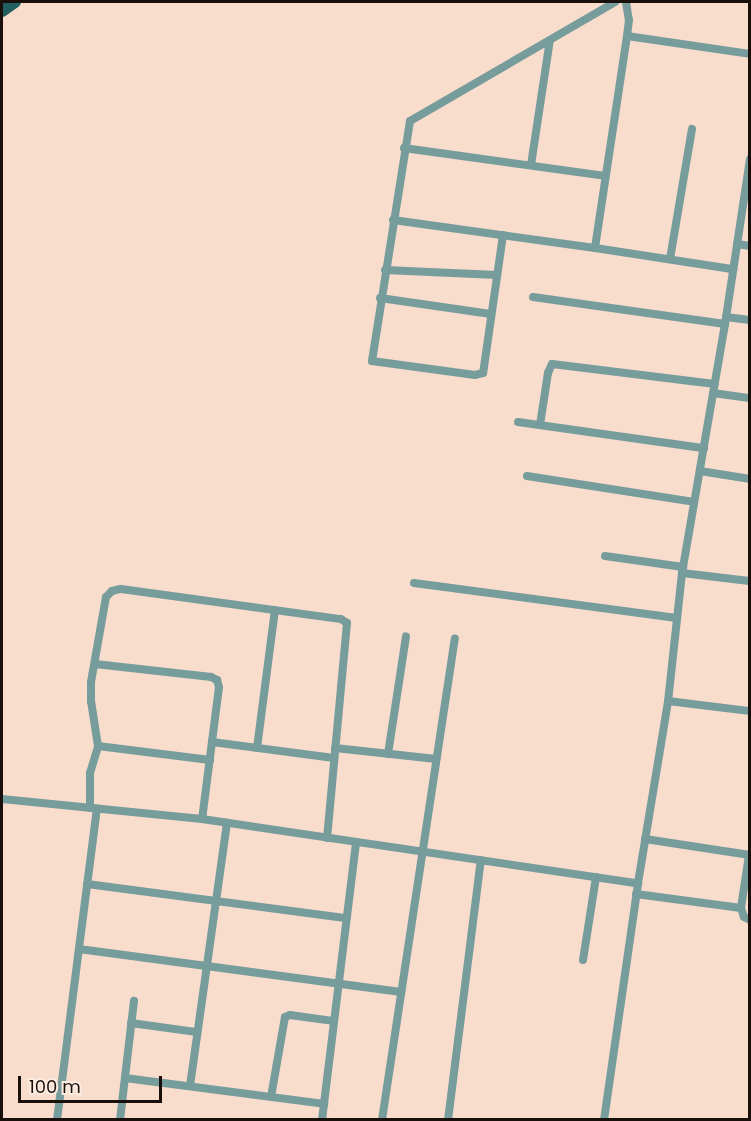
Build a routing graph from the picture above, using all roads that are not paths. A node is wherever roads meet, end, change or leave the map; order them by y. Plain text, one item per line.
1 (15, 2) edge
2 (615, 2) edge
3 (626, 2) edge
4 (2, 11) edge
5 (627, 36) junction
6 (550, 40) junction
7 (750, 54) edge
8 (692, 129) dead end
9 (404, 147) junction
10 (750, 159) edge
11 (531, 165) junction
12 (604, 176) junction
13 (748, 177) edge
14 (393, 220) junction
15 (503, 235) junction
16 (737, 244) junction
17 (750, 246) edge
18 (595, 248) junction
19 (670, 259) junction
20 (733, 269) junction
21 (385, 270) junction
22 (497, 275) junction
23 (532, 297) dead end
24 (380, 298) junction
25 (491, 314) junction
26 (725, 321) junction
27 (750, 321) edge
28 (714, 389) junction
29 (750, 398) edge
30 (518, 422) dead end
31 (540, 425) junction
32 (704, 448) junction
33 (700, 471) junction
34 (527, 476) dead end
35 (750, 480) edge
36 (694, 501) junction
37 (604, 555) dead end
38 (682, 570) junction
39 (750, 581) edge
40 (414, 583) dead end
41 (275, 610) junction
42 (677, 618) junction
43 (406, 636) dead end
44 (455, 639) dead end
45 (95, 664) junction
46 (668, 701) junction
47 (750, 711) edge
48 (212, 742) junction
49 (98, 746) junction
50 (257, 748) junction
51 (335, 748) junction
52 (388, 754) junction
53 (334, 758) junction
54 (436, 759) junction
55 (210, 760) junction
56 (2, 799) edge
57 (93, 809) junction
58 (202, 819) junction
59 (226, 822) junction
60 (327, 838) junction
61 (645, 839) junction
62 (356, 842) junction
63 (421, 851) junction
64 (749, 855) edge
65 (481, 860) junction
66 (596, 877) junction
67 (638, 883) junction
68 (87, 884) junction
69 (636, 894) junction
70 (215, 900) junction
71 (741, 908) junction
72 (346, 918) junction
73 (750, 920) edge
74 (79, 949) junction
75 (583, 960) dead end
76 (207, 966) junction
77 (338, 984) junction
78 (401, 992) junction
79 (134, 1001) dead end
80 (333, 1021) junction
81 (131, 1023) junction
82 (197, 1032) junction
83 (125, 1078) junction
84 (190, 1086) junction
85 (271, 1097) junction
86 (324, 1104) junction
87 (57, 1119) edge
88 (120, 1119) edge
89 (322, 1119) edge
90 (382, 1119) edge
91 (448, 1119) edge
92 (604, 1119) edge

1 - 4 main road
2 - 6 street
3 - 5 street
5 - 7 street
5 - 12 street
6 - 9 street
6 - 11 street
8 - 19 street
9 - 11 street
9 - 14 street
10 - 13 street
11 - 12 street
12 - 18 street
13 - 16 street
14 - 15 street
14 - 21 street
15 - 18 street
15 - 22 street
16 - 17 street
16 - 20 street
18 - 19 street
19 - 20 street
20 - 26 street
21 - 22 street
21 - 24 street
22 - 25 street
23 - 26 street
24 - 25 street
24 - 25 street
26 - 27 street
26 - 28 street
28 - 29 street
28 - 31 street
28 - 32 street
30 - 31 street
31 - 32 street
32 - 33 street
33 - 35 street
33 - 36 street
34 - 36 street
36 - 38 street
37 - 38 street
38 - 39 street
38 - 42 street
40 - 42 street
41 - 45 street
41 - 50 street
41 - 51 street
42 - 46 street
43 - 52 street
44 - 54 street
45 - 48 street
45 - 49 street
46 - 47 street
46 - 61 street
48 - 50 street
48 - 55 street
49 - 55 street
49 - 57 street
50 - 53 street
51 - 52 street
51 - 53 street
52 - 54 street
53 - 60 street
54 - 63 street
55 - 58 street
56 - 57 street
57 - 58 street
57 - 68 street
58 - 59 street
59 - 60 street
59 - 70 street
60 - 62 street
61 - 64 street
61 - 67 street
62 - 63 street
62 - 72 street
63 - 65 street
63 - 78 street
64 - 71 street
65 - 66 street
65 - 91 street
66 - 67 street
66 - 75 street
67 - 69 street
68 - 70 street
68 - 74 street
69 - 71 street
69 - 92 street
70 - 72 street
70 - 76 street
71 - 73 street
72 - 77 street
74 - 76 street
74 - 87 street
76 - 77 street
76 - 82 street
77 - 78 street
77 - 80 street
78 - 90 street
79 - 81 street
80 - 85 street
80 - 86 street
81 - 82 street
81 - 83 street
82 - 84 street
83 - 84 street
83 - 88 street
84 - 85 street
85 - 86 street
86 - 89 street

